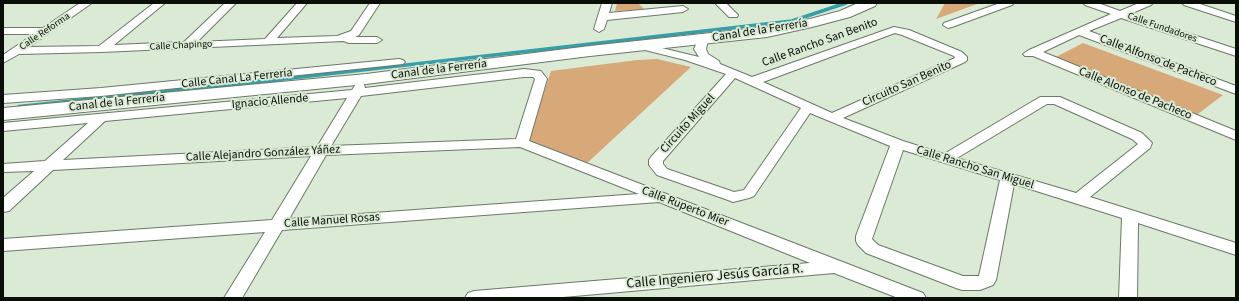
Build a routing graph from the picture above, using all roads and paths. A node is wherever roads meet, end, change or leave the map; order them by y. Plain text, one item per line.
1 (87, 3) edge
2 (160, 3) edge
3 (231, 3) edge
4 (302, 3) edge
5 (375, 3) edge
6 (607, 3) edge
7 (648, 3) edge
8 (724, 3) edge
9 (870, 3) edge
10 (1009, 3) edge
11 (1088, 3) edge
12 (1104, 3) edge
13 (1148, 3) edge
14 (1187, 3) edge
15 (1215, 3) edge
16 (683, 9) dead end
17 (1236, 11) edge
18 (656, 12) junction
19 (1124, 13) junction
20 (733, 15) dead end
21 (603, 17) junction
22 (1236, 19) edge
23 (948, 25) dead end
24 (599, 29) dead end
25 (898, 30) joint
26 (3, 31) edge
27 (46, 31) junction
28 (1079, 31) junction
29 (348, 37) junction
30 (377, 40) dead end
31 (703, 40) junction
32 (268, 42) junction
33 (187, 45) junction
34 (641, 46) junction
35 (1236, 48) edge
36 (102, 49) junction
37 (17, 51) junction
38 (1236, 54) edge
39 (3, 60) edge
40 (399, 62) dead end
41 (727, 71) junction
42 (366, 79) junction
43 (751, 82) junction
44 (1236, 90) edge
45 (357, 93) junction
46 (3, 99) edge
47 (808, 107) junction
48 (3, 114) edge
49 (101, 118) junction
50 (832, 118) junction
51 (3, 127) edge
52 (1236, 136) edge
53 (522, 143) junction
54 (898, 144) junction
55 (322, 151) junction
56 (945, 159) junction
57 (48, 166) junction
58 (3, 168) edge
59 (1008, 178) junction
60 (660, 198) junction
61 (1078, 199) junction
62 (3, 206) edge
63 (1130, 215) junction
64 (277, 225) junction
65 (3, 245) edge
66 (1233, 245) edge
67 (836, 266) junction
68 (233, 298) edge
69 (474, 298) edge
70 (917, 298) edge
71 (1128, 298) edge

1 - 27 street, Calle Reforma
2 - 36 street
3 - 33 street
4 - 32 street
5 - 29 street
6 - 21 street
7 - 18 street
8 - 20 street
9 - 31 street, Canal de la Ferrería
10 - 23 street
11 - 19 street, Calle Fundadores
12 - 19 street, Calle Fundadores
13 - 19 street
14 - 22 street
15 - 17 street
16 - 18 street
18 - 21 street
19 - 28 street
19 - 35 street, Calle Fundadores
19 - 38 street, Calle Fundadores
21 - 24 street
25 - 43 street, Calle Rancho San Benito
25 - 50 street, Circuito San Benito
26 - 27 street
27 - 37 street, Calle Reforma
28 - 44 street, Calle Alfonso de Pacheco
28 - 52 street, Calle Alonso de Pacheco
29 - 30 street, Calle Chapingo
29 - 32 street, Calle Chapingo
31 - 34 street, Canal de la Ferrería
31 - 41 street, Calle Rancho San Miguel
32 - 33 street, Calle Chapingo
33 - 36 street, Calle Chapingo
34 - 41 street, Calle Rancho San Miguel
34 - 42 street, Canal de la Ferrería
36 - 37 street, Calle Chapingo
37 - 39 street, Calle Reforma
40 - 46 street, Calle Canal La Ferrería
41 - 43 street, Calle Rancho San Miguel
41 - 47 street, Circuito Miguel
42 - 45 street
42 - 48 street, Canal de la Ferrería
43 - 47 street, Calle Rancho San Miguel
45 - 49 street, Ignacio Allende
45 - 53 street, Ignacio Allende
45 - 55 street
47 - 50 street, Calle Rancho San Miguel
49 - 51 street, Ignacio Allende
49 - 57 street
50 - 54 street, Calle Rancho San Miguel
53 - 55 street, Calle Alejandro González Yáñez
53 - 60 street, Calle Ruperto Mier
54 - 56 street, Calle Rancho San Miguel
54 - 59 street
55 - 57 street, Calle Alejandro González Yáñez
55 - 64 street
56 - 59 street, Calle Rancho San Miguel
56 - 61 street
57 - 58 street, Calle Alejandro González Yáñez
57 - 62 street
59 - 61 street, Calle Rancho San Miguel
60 - 64 street, Calle Manuel Rosas
60 - 67 street, Calle Ruperto Mier
61 - 63 street, Calle Rancho San Miguel
63 - 66 street, Calle Rancho San Miguel
63 - 71 street
64 - 65 street, Calle Manuel Rosas
64 - 68 street
67 - 69 street, Calle Ingeniero Jesús García R.
67 - 70 street, Calle Ruperto Mier

